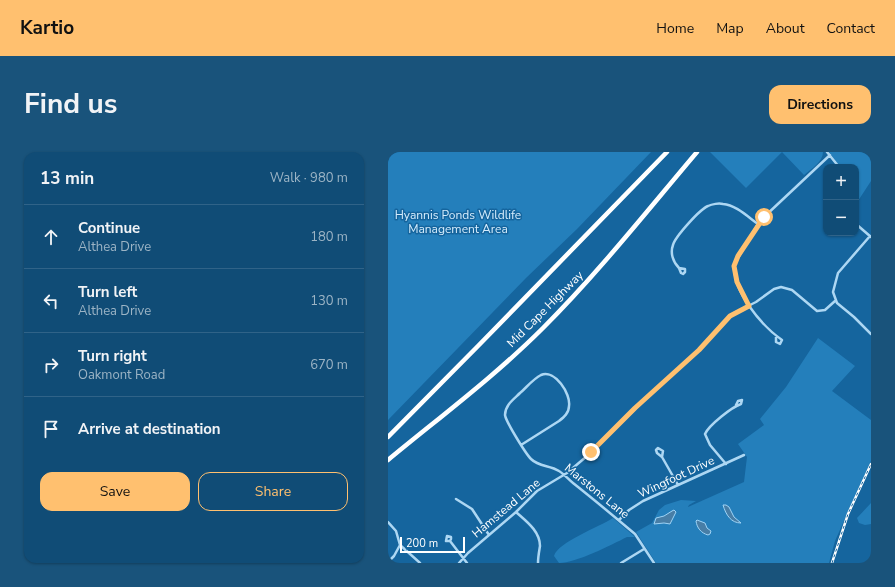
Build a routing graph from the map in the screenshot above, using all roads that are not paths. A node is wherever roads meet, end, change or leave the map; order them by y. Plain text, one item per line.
1 (667, 152) edge
2 (697, 152) edge
3 (827, 152) edge
4 (830, 155) junction
5 (837, 164) edge
6 (758, 224) junction
7 (859, 227) edge
8 (871, 237) edge
9 (678, 268) dead end
10 (836, 301) junction
11 (749, 306) junction
12 (871, 334) edge
13 (776, 337) dead end
14 (736, 405) dead end
15 (388, 437) edge
16 (521, 445) junction
17 (744, 455) dead end
18 (662, 457) dead end
19 (388, 460) edge
20 (726, 464) junction
21 (564, 475) junction
22 (678, 485) junction
23 (456, 499) dead end
24 (516, 512) junction
25 (619, 520) junction
26 (388, 522) edge
27 (489, 535) junction
28 (450, 541) dead end
29 (400, 545) junction
30 (644, 548) junction
31 (462, 558) junction
32 (388, 562) edge
33 (420, 563) edge
34 (459, 563) edge
35 (466, 563) edge
36 (538, 563) edge
37 (621, 563) edge
38 (654, 563) edge

1 - 15 highway, Mid Cape Highway
2 - 19 highway, Mid Cape Highway
3 - 4 street
4 - 5 street
4 - 6 street
6 - 9 street
6 - 11 street
7 - 8 street
8 - 10 street
10 - 11 street, Hamstead Lane
10 - 12 street
11 - 13 street
11 - 21 street, Hamstead Lane
14 - 20 street
16 - 16 street, Marstons Lane
16 - 21 street, Marstons Lane
17 - 20 street, Wingfoot Drive
18 - 22 street
20 - 22 street, Wingfoot Drive
21 - 24 street, Hamstead Lane
21 - 25 street, Marstons Lane
22 - 25 street, Wingfoot Drive
23 - 27 street
24 - 27 street, Hamstead Lane
24 - 36 street
25 - 30 street, Marstons Lane
26 - 29 street
27 - 31 street, Hamstead Lane
28 - 31 street
29 - 32 street
29 - 33 street
30 - 37 street
30 - 38 street, Marstons Lane
31 - 34 street, Hamstead Lane
31 - 35 street

